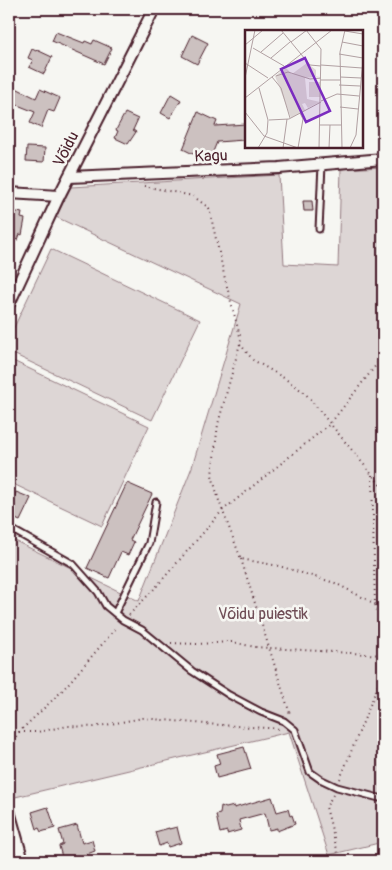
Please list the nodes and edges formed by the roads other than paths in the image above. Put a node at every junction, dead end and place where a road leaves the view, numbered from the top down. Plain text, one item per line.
1 (154, 9) edge
2 (383, 159) edge
3 (322, 165) junction
4 (69, 177) junction
5 (9, 193) edge
6 (59, 196) junction
7 (319, 229) dead end
8 (9, 304) edge
9 (156, 502) dead end
10 (9, 528) edge
11 (115, 614) junction
12 (383, 799) edge
13 (9, 811) edge
14 (23, 861) edge

1 - 4 street, Võidu
2 - 3 street, Kagu
3 - 4 street, Kagu
3 - 7 lane
4 - 6 street, Võidu
5 - 6 street
6 - 8 street, Võidu
9 - 11 lane
10 - 11 lane
11 - 12 lane
13 - 14 street

